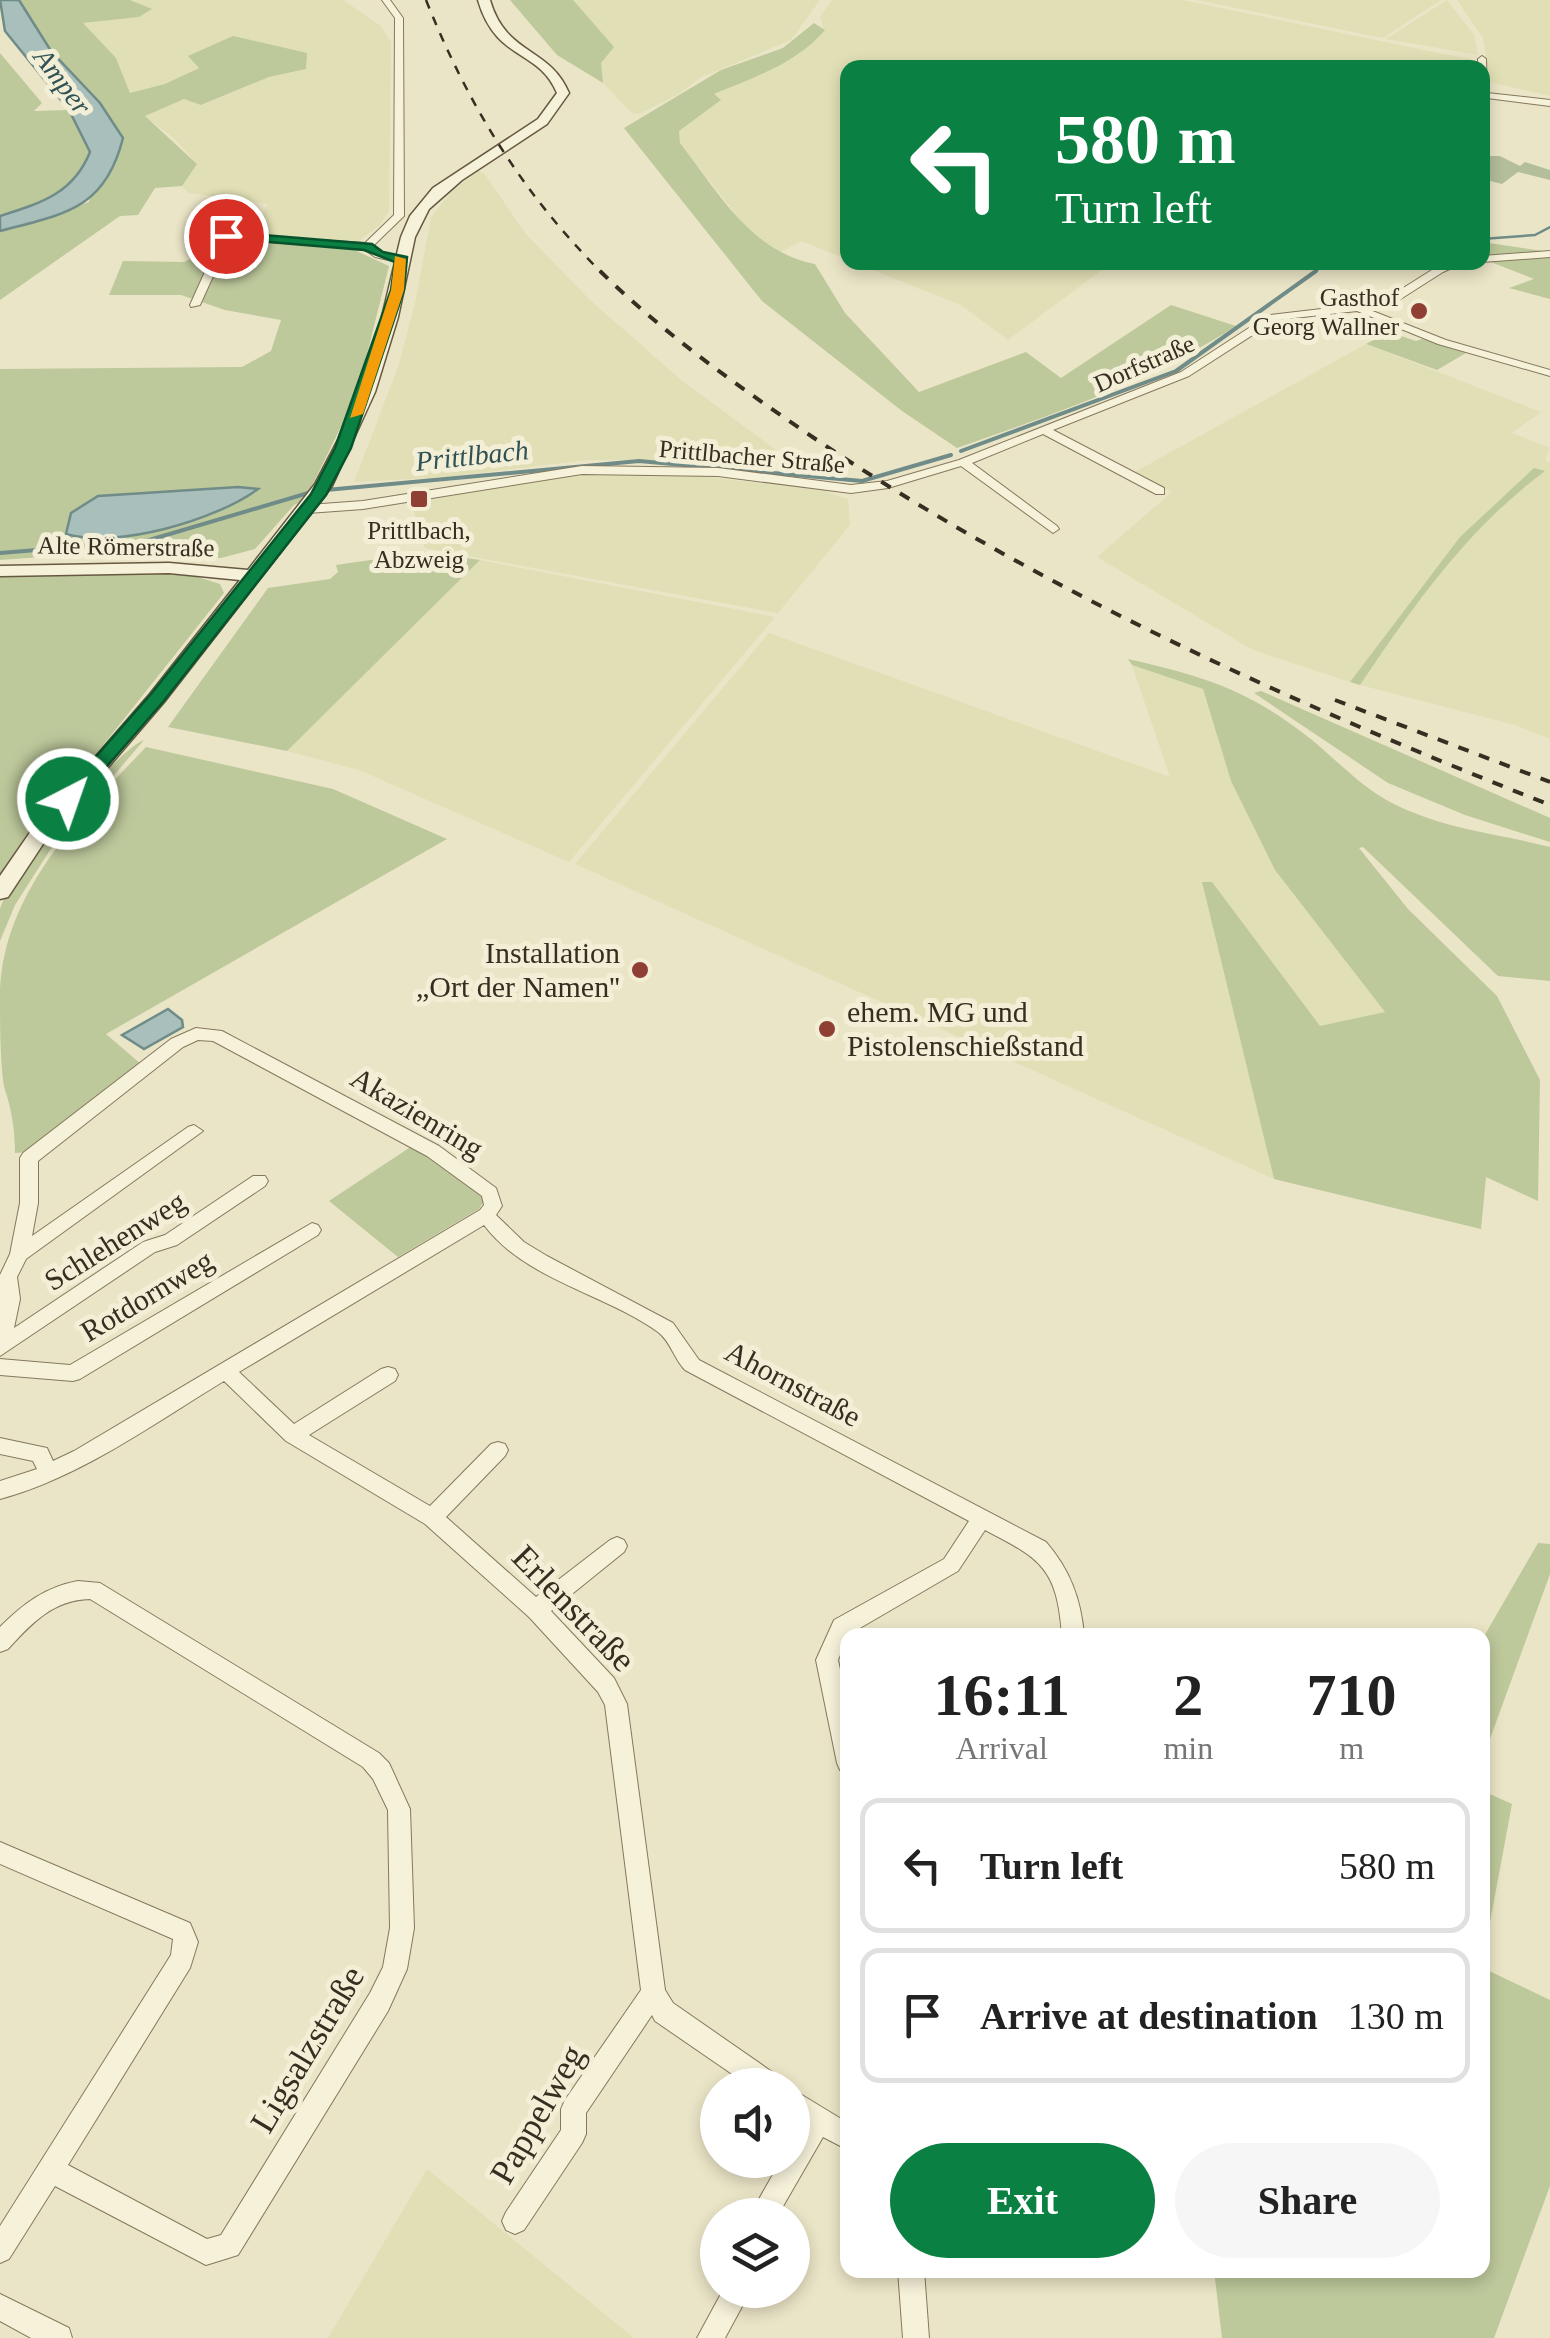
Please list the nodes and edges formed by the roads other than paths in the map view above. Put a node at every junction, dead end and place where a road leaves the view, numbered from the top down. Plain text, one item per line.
1 (386, 0) edge
2 (484, 0) edge
3 (1490, 100) edge
4 (1550, 103) edge
5 (367, 246) junction
6 (1550, 254) edge
7 (1490, 258) edge
8 (402, 260) junction
9 (1435, 270) edge
10 (195, 305) dead end
11 (1362, 310) junction
12 (1550, 373) edge
13 (1043, 430) junction
14 (958, 464) junction
15 (1160, 491) dead end
16 (316, 497) junction
17 (1053, 529) dead end
18 (0, 571) edge
19 (252, 576) junction
20 (0, 892) edge
21 (194, 1131) dead end
22 (258, 1181) dead end
23 (486, 1215) junction
24 (312, 1230) dead end
25 (19, 1254) junction
26 (0, 1347) edge
27 (0, 1368) edge
28 (225, 1370) junction
29 (388, 1375) dead end
30 (294, 1435) junction
31 (0, 1446) edge
32 (498, 1450) dead end
33 (49, 1473) junction
34 (0, 1490) edge
35 (984, 1516) junction
36 (432, 1518) junction
37 (618, 1546) dead end
38 (536, 1610) junction
39 (841, 1628) edge
40 (1073, 1628) edge
41 (840, 1629) edge
42 (0, 1642) edge
43 (840, 1724) edge
44 (0, 1852) edge
45 (653, 1992) junction
46 (745, 2068) edge
47 (810, 2113) edge
48 (820, 2120) junction
49 (840, 2133) edge
50 (50, 2170) junction
51 (773, 2198) edge
52 (515, 2220) dead end
53 (0, 2250) edge
54 (912, 2278) edge
55 (0, 2307) edge
56 (728, 2308) edge
57 (59, 2338) edge
58 (710, 2338) edge
59 (916, 2338) edge

1 - 5 street
2 - 8 main road
3 - 4 street
5 - 8 street
5 - 10 street
6 - 7 street
8 - 16 main road
9 - 11 street, Dorfstraße
11 - 12 street
11 - 13 street, Dorfstraße
13 - 14 street, Dorfstraße
13 - 15 street
14 - 16 street, Prittlbacher Straße
14 - 17 street
16 - 19 main road
18 - 19 main road, Alte Römerstraße
19 - 20 main road
21 - 25 street
22 - 26 street, Schlehenweg
23 - 25 street, Akazienring
23 - 28 street
23 - 35 street, Ahornstraße
24 - 27 street, Rotdornweg
25 - 26 street, Akazienring
28 - 30 street, Erlenstraße
28 - 33 street
29 - 30 street
30 - 36 street, Erlenstraße
31 - 33 street
32 - 36 street
33 - 34 street
35 - 39 street
35 - 40 street, Ahornstraße
36 - 38 street, Erlenstraße
37 - 38 street
38 - 45 street, Erlenstraße
41 - 43 street
42 - 50 street, Ligsalzstraße
44 - 50 street
45 - 46 street
45 - 52 street, Pappelweg
47 - 48 street
48 - 49 street
48 - 51 street
50 - 53 street
54 - 59 street
55 - 57 street
56 - 58 street

